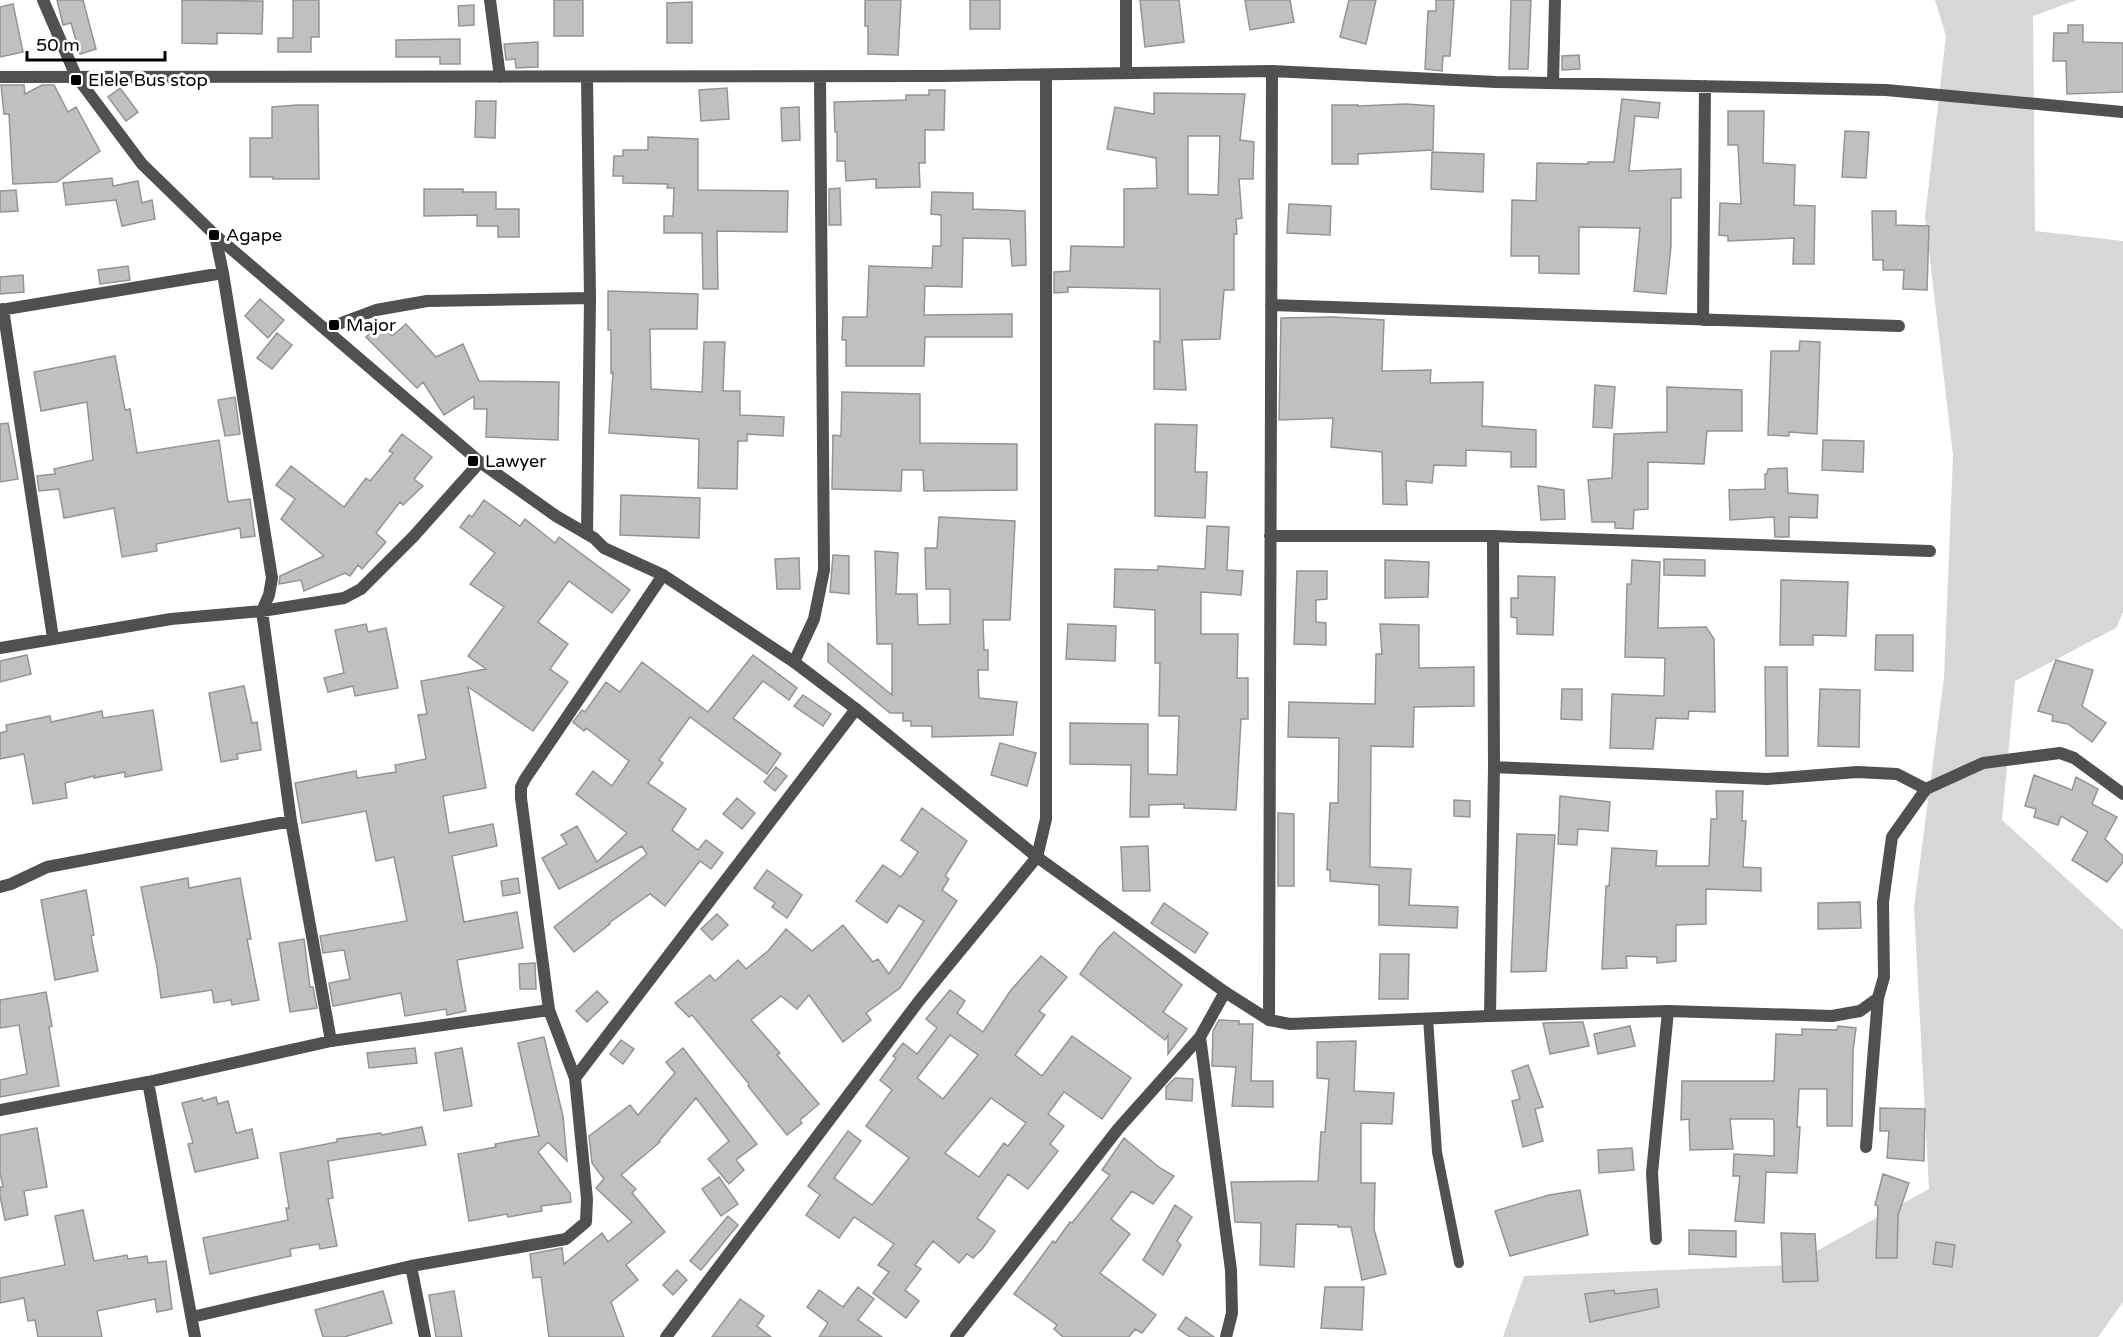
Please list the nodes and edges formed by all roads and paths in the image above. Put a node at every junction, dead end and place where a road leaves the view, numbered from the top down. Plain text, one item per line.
1 (43, 0) edge
2 (490, 0) edge
3 (1126, 0) edge
4 (1555, 0) edge
5 (1272, 71) junction
6 (1126, 73) junction
7 (1046, 75) junction
8 (76, 76) junction
9 (0, 77) edge
10 (500, 77) junction
11 (587, 77) junction
12 (819, 77) junction
13 (1553, 83) junction
14 (1705, 86) junction
15 (2123, 112) edge
16 (215, 235) junction
17 (223, 273) junction
18 (590, 298) junction
19 (1271, 305) junction
20 (2, 309) edge
21 (1703, 320) junction
22 (1899, 326) dead end
23 (326, 329) junction
24 (480, 462) junction
25 (587, 534) junction
26 (1270, 536) junction
27 (1492, 536) junction
28 (1930, 551) dead end
29 (663, 575) junction
30 (262, 611) junction
31 (53, 638) junction
32 (0, 648) edge
33 (794, 662) junction
34 (856, 710) junction
35 (1494, 767) junction
36 (1926, 789) junction
37 (2123, 794) edge
38 (291, 821) junction
39 (1037, 856) junction
40 (0, 887) edge
41 (1225, 992) junction
42 (1878, 999) junction
43 (549, 1010) junction
44 (1668, 1011) junction
45 (1490, 1016) junction
46 (1428, 1018) junction
47 (1269, 1020) junction
48 (1200, 1037) junction
49 (331, 1041) junction
50 (575, 1078) junction
51 (148, 1082) junction
52 (0, 1110) edge
53 (1866, 1146) dead end
54 (1656, 1239) dead end
55 (1459, 1263) dead end
56 (411, 1266) junction
57 (192, 1317) junction
58 (1228, 1335) edge
59 (195, 1337) edge
60 (425, 1337) edge
61 (666, 1337) edge
62 (956, 1337) edge

1 - 8 street
2 - 10 street
3 - 6 street
4 - 13 street
5 - 6 street
5 - 13 street
5 - 19 street
6 - 7 street
7 - 12 street
7 - 39 street
8 - 9 street
8 - 10 street
8 - 16 street
10 - 11 street
11 - 12 street
11 - 18 street
12 - 33 street
13 - 14 street
14 - 15 street
14 - 21 street
16 - 17 street
16 - 23 street
17 - 20 street
17 - 30 street
18 - 23 street
18 - 25 street
19 - 21 street
19 - 26 street
20 - 31 street
21 - 22 street
23 - 24 street
24 - 25 street
24 - 30 street
25 - 29 street
26 - 27 street
26 - 47 street
27 - 28 street
27 - 35 street
29 - 33 street
29 - 43 street
30 - 31 street
30 - 38 street
31 - 32 street
33 - 34 street
34 - 39 street
34 - 50 street
35 - 36 street
35 - 45 street
36 - 37 street
36 - 42 street
38 - 40 street
38 - 49 street
39 - 41 street
39 - 61 street
41 - 47 street
41 - 48 street
42 - 44 street
42 - 53 street
43 - 49 street
43 - 50 street
44 - 45 street
44 - 54 street
45 - 46 street
46 - 47 street
46 - 55 lane
48 - 58 street
48 - 62 street
49 - 51 street
50 - 56 street
51 - 52 street
51 - 57 street
56 - 57 street
56 - 60 street
57 - 59 street

